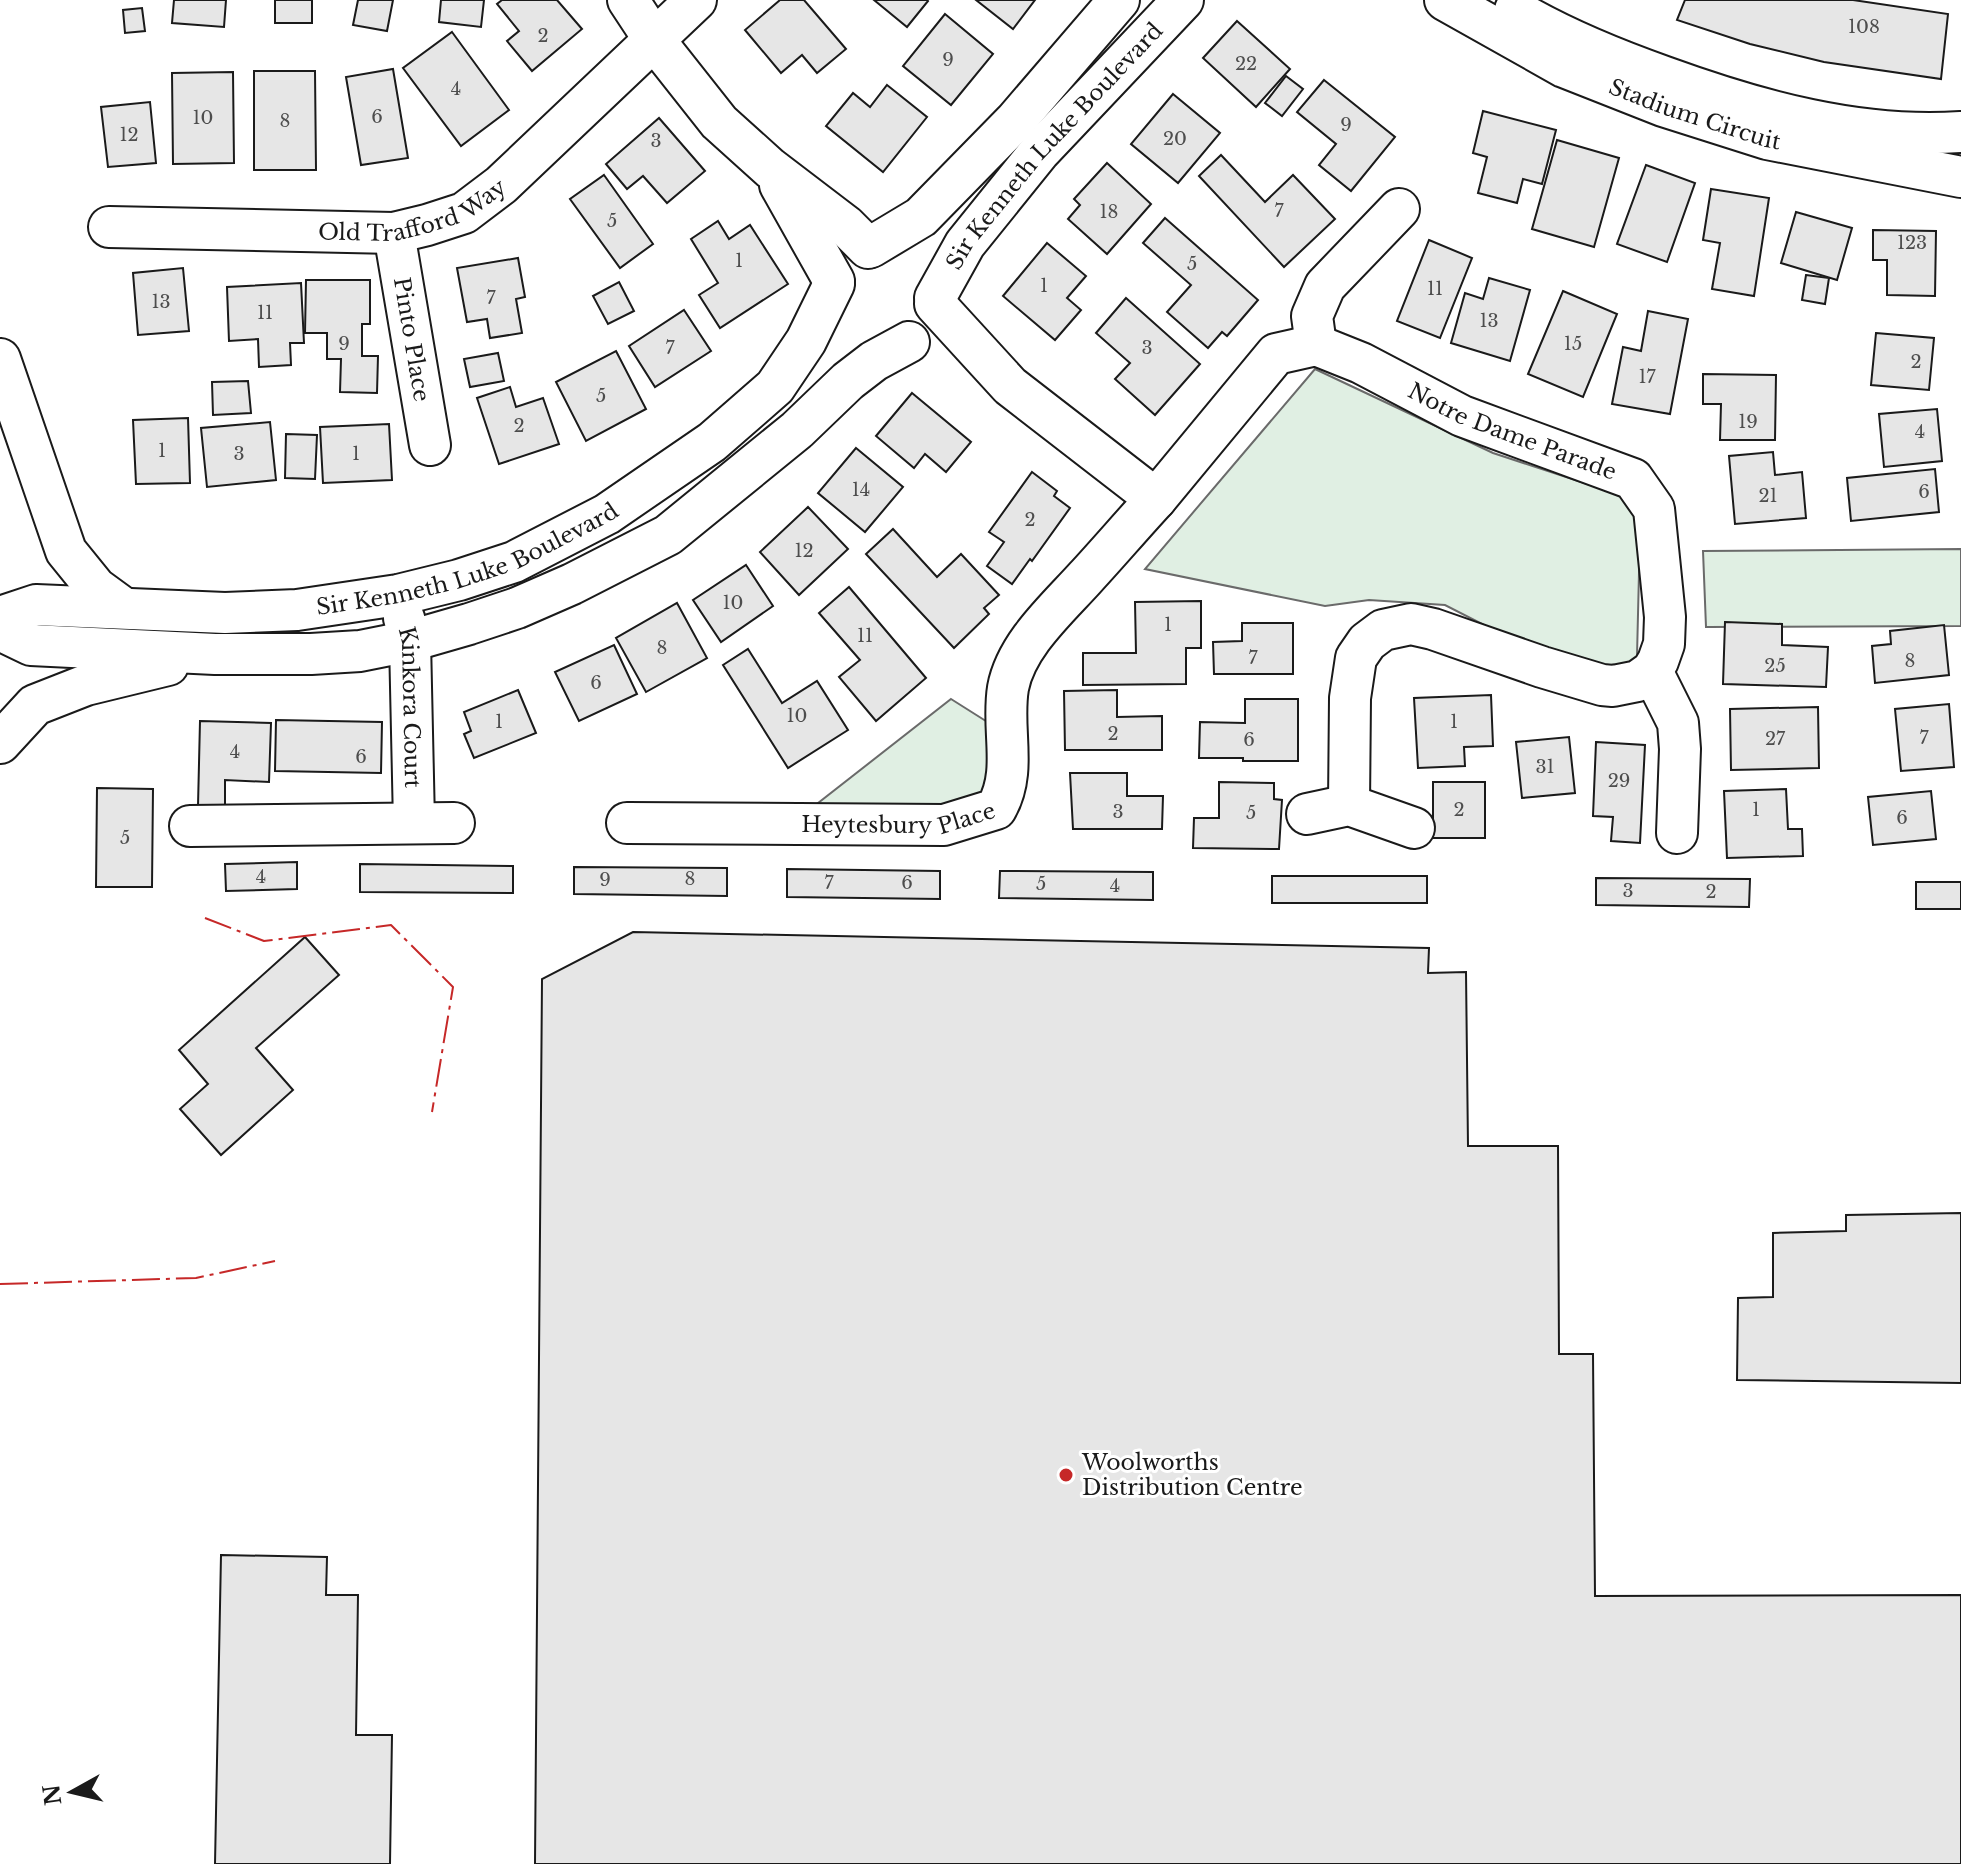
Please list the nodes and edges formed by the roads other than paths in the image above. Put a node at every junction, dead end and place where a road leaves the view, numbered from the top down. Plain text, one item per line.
1 (628, 0) edge
2 (696, 0) edge
3 (1119, 0) edge
4 (1183, 0) edge
5 (1445, 0) edge
6 (1498, 0) edge
7 (655, 41) junction
8 (1961, 132) edge
9 (770, 168) junction
10 (1961, 177) edge
11 (1399, 209) dead end
12 (109, 227) dead end
13 (394, 233) junction
14 (870, 247) junction
15 (834, 283) junction
16 (935, 301) junction
17 (910, 341) junction
18 (1316, 345) junction
19 (0, 359) edge
20 (1010, 386) junction
21 (430, 445) dead end
22 (1156, 499) junction
23 (398, 595) junction
24 (122, 607) junction
25 (0, 617) edge
26 (0, 630) edge
27 (410, 641) junction
28 (215, 654) junction
29 (1652, 671) junction
30 (0, 743) edge
31 (1349, 805) junction
32 (1307, 814) dead end
33 (414, 823) junction
34 (454, 823) dead end
35 (627, 823) dead end
36 (190, 826) dead end
37 (1414, 828) dead end
38 (1677, 833) dead end

1 - 7 street
2 - 7 street, Old Trafford Way
3 - 14 street, Sir Kenneth Luke Boulevard
4 - 16 street, Sir Kenneth Luke Boulevard
5 - 10 street, Stadium Circuit
6 - 8 street, Stadium Circuit
7 - 9 street
7 - 13 street, Old Trafford Way
9 - 14 street
9 - 15 street
11 - 18 street
12 - 13 street, Old Trafford Way
13 - 21 street, Pinto Place
14 - 15 street, Sir Kenneth Luke Boulevard
14 - 16 street, Sir Kenneth Luke Boulevard
15 - 17 street
15 - 23 street, Sir Kenneth Luke Boulevard
16 - 17 street, Sir Kenneth Luke Boulevard
16 - 20 street
17 - 20 street
17 - 27 street, Sir Kenneth Luke Boulevard
18 - 22 street
18 - 29 street, Notre Dame Parade
19 - 24 street
20 - 22 street
22 - 35 street, Heytesbury Place
23 - 24 street, Sir Kenneth Luke Boulevard
23 - 27 street, Kinkora Court
24 - 25 street, Sir Kenneth Luke Boulevard
26 - 28 street, Sir Kenneth Luke Boulevard
27 - 28 street, Sir Kenneth Luke Boulevard
27 - 33 street, Kinkora Court
28 - 30 street, Sir Kenneth Luke Boulevard
29 - 31 street
29 - 38 street
31 - 32 street
31 - 37 street
33 - 34 street
33 - 36 street

